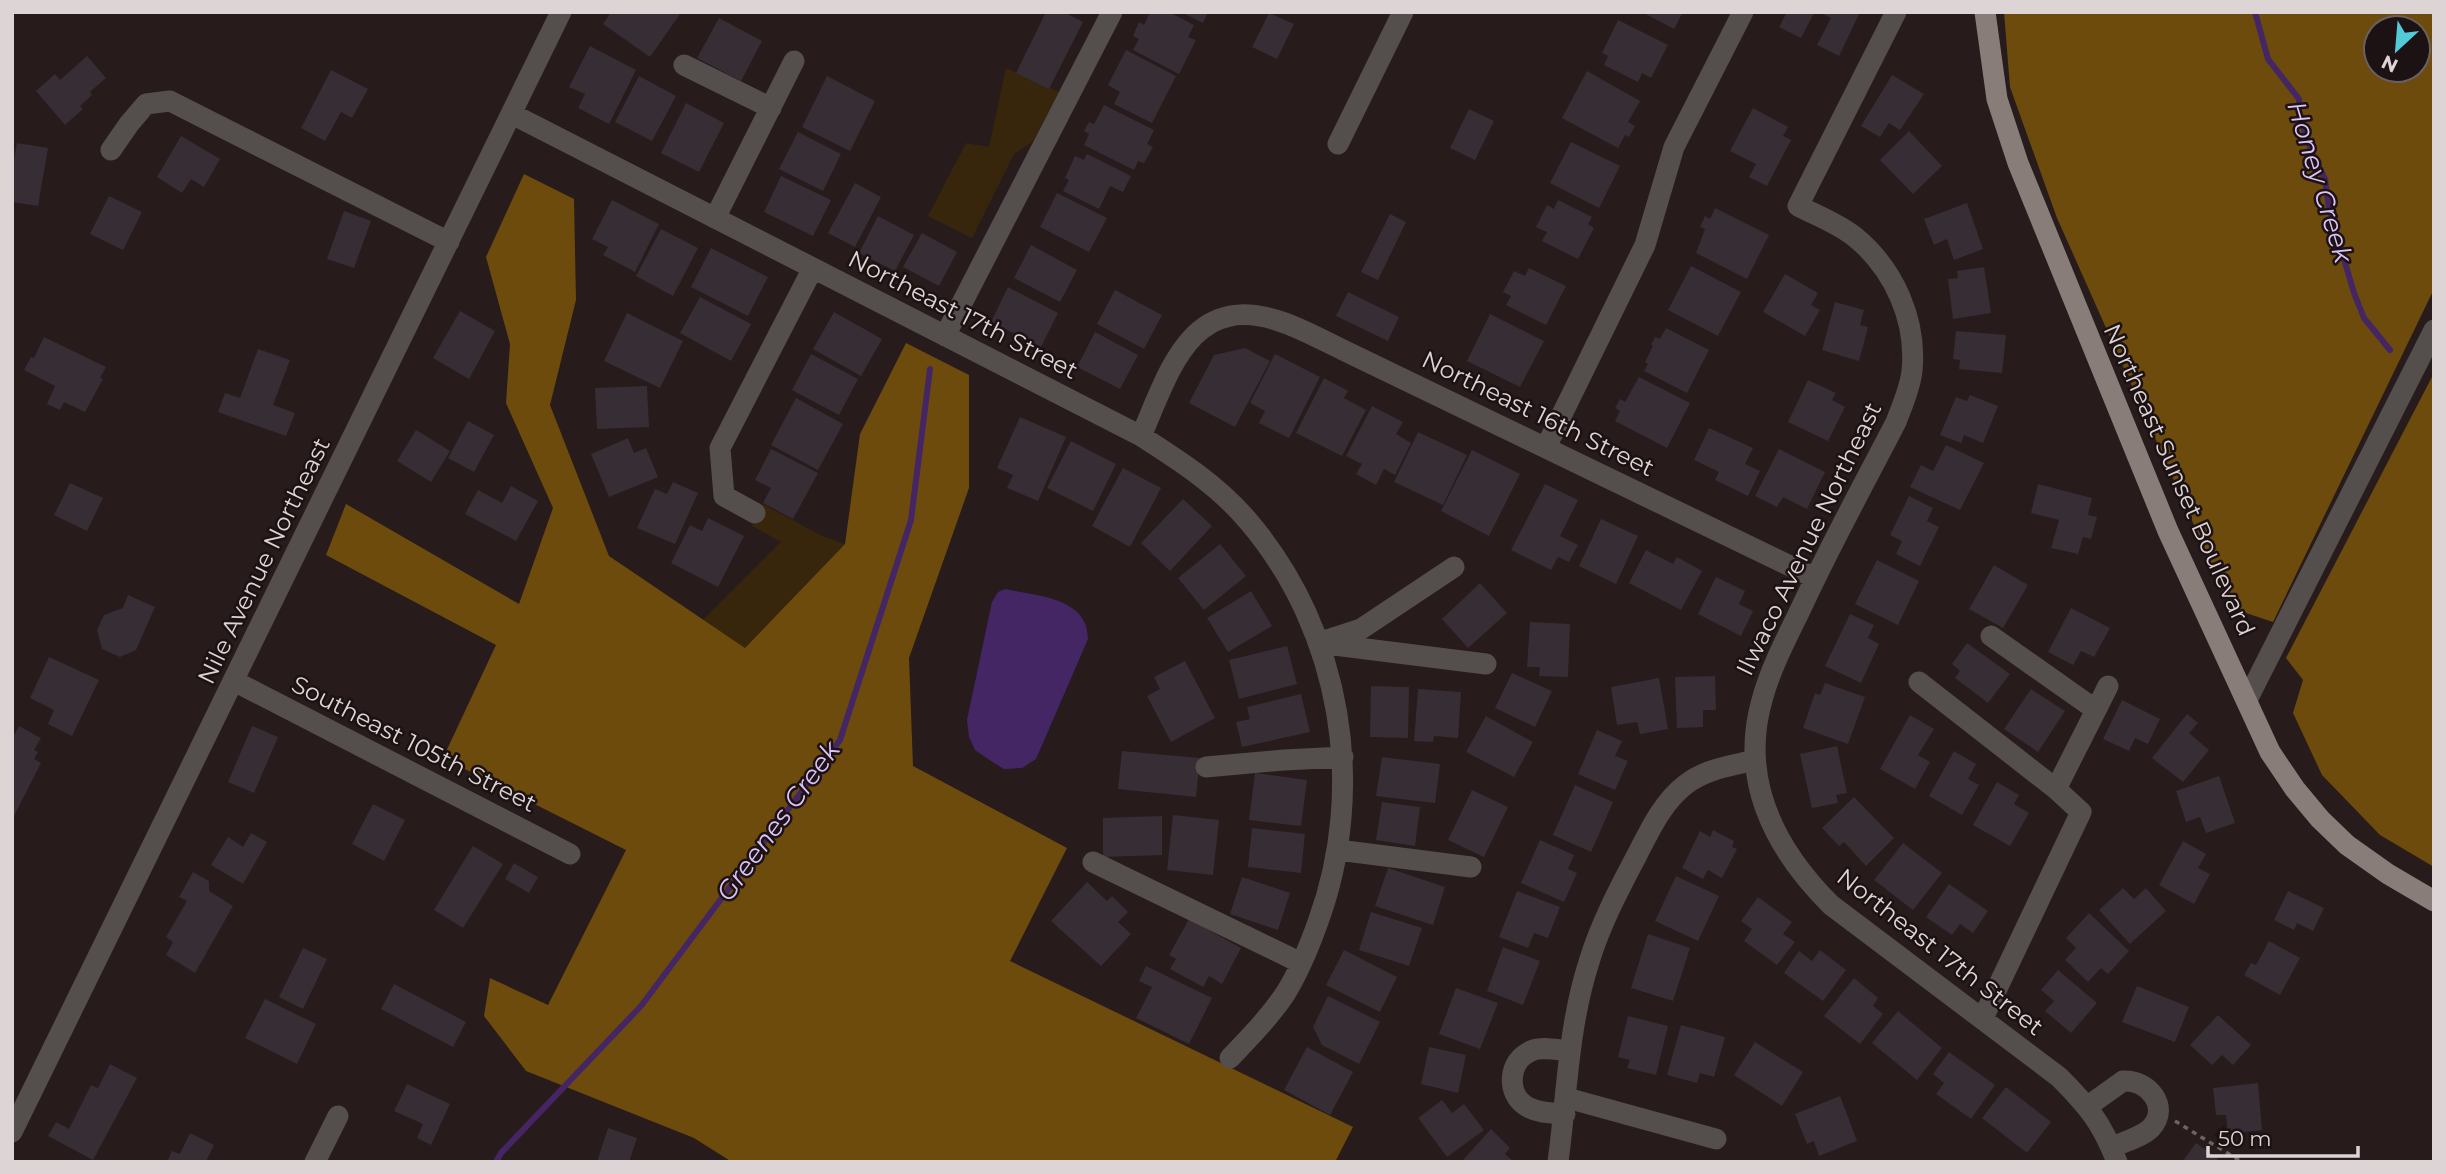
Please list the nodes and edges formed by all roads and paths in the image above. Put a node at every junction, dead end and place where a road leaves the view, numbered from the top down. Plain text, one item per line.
1 (561, 12) edge
2 (1112, 12) edge
3 (1403, 12) edge
4 (1743, 12) edge
5 (1896, 12) edge
6 (1984, 12) edge
7 (794, 61) dead end
8 (684, 65) dead end
9 (771, 108) junction
10 (512, 114) junction
11 (1338, 144) dead end
12 (111, 150) dead end
13 (715, 218) junction
14 (449, 242) junction
15 (813, 268) junction
16 (2434, 330) edge
17 (945, 336) junction
18 (1141, 436) junction
19 (1546, 447) junction
20 (755, 513) dead end
21 (1454, 567) dead end
22 (1815, 578) junction
23 (1991, 636) dead end
24 (1318, 643) junction
25 (1486, 664) dead end
26 (234, 681) junction
27 (1919, 682) dead end
28 (2108, 686) dead end
29 (2247, 699) junction
30 (2096, 710) junction
31 (1343, 757) junction
32 (1755, 760) junction
33 (1206, 767) dead end
34 (2056, 789) junction
35 (1338, 850) junction
36 (570, 854) dead end
37 (1094, 862) dead end
38 (1471, 867) dead end
39 (2434, 901) edge
40 (1301, 963) junction
41 (1983, 1017) junction
42 (1569, 1051) junction
43 (1230, 1059) dead end
44 (1566, 1106) junction
45 (2088, 1106) junction
46 (2157, 1111) junction
47 (338, 1116) dead end
48 (12, 1132) edge
49 (1716, 1139) dead end
50 (2111, 1146) edge
51 (315, 1162) edge
52 (1558, 1162) edge
53 (2242, 1162) edge

1 - 10 street, Nile Avenue Northeast
2 - 17 street
3 - 11 street
4 - 19 street
5 - 22 street, Ilwaco Avenue Northeast
6 - 29 main road, Northeast Sunset Boulevard
7 - 9 street
8 - 9 street
9 - 13 street
10 - 13 street, Northeast 17th Street
10 - 14 street, Nile Avenue Northeast
12 - 14 street
13 - 15 street, Northeast 17th Street
14 - 26 street, Nile Avenue Northeast
15 - 17 street, Northeast 17th Street
15 - 20 street
16 - 29 street
17 - 18 street, Northeast 17th Street
18 - 19 street, Northeast 16th Street
18 - 24 street, Northeast 17th Street
19 - 22 street, Northeast 16th Street
21 - 24 street
22 - 32 street, Ilwaco Avenue Northeast
23 - 30 street
24 - 25 street
24 - 31 street, Northeast 17th Street
26 - 36 street, Southeast 105th Street
26 - 48 street, Nile Avenue Northeast
27 - 34 street
28 - 30 street
29 - 39 main road, Northeast Sunset Boulevard
30 - 34 street
31 - 33 street
31 - 35 street, Northeast 17th Street
32 - 41 street, Northeast 17th Street
32 - 42 street
34 - 41 street
35 - 38 street
35 - 40 street, Northeast 17th Street
37 - 40 street
40 - 43 street, Northeast 17th Street
41 - 45 street, Northeast 17th Street
42 - 44 street
42 - 44 street
44 - 49 street
44 - 52 street
45 - 46 street
45 - 50 street, Northeast 17th Street
46 - 50 street
46 - 53 path
47 - 51 street

